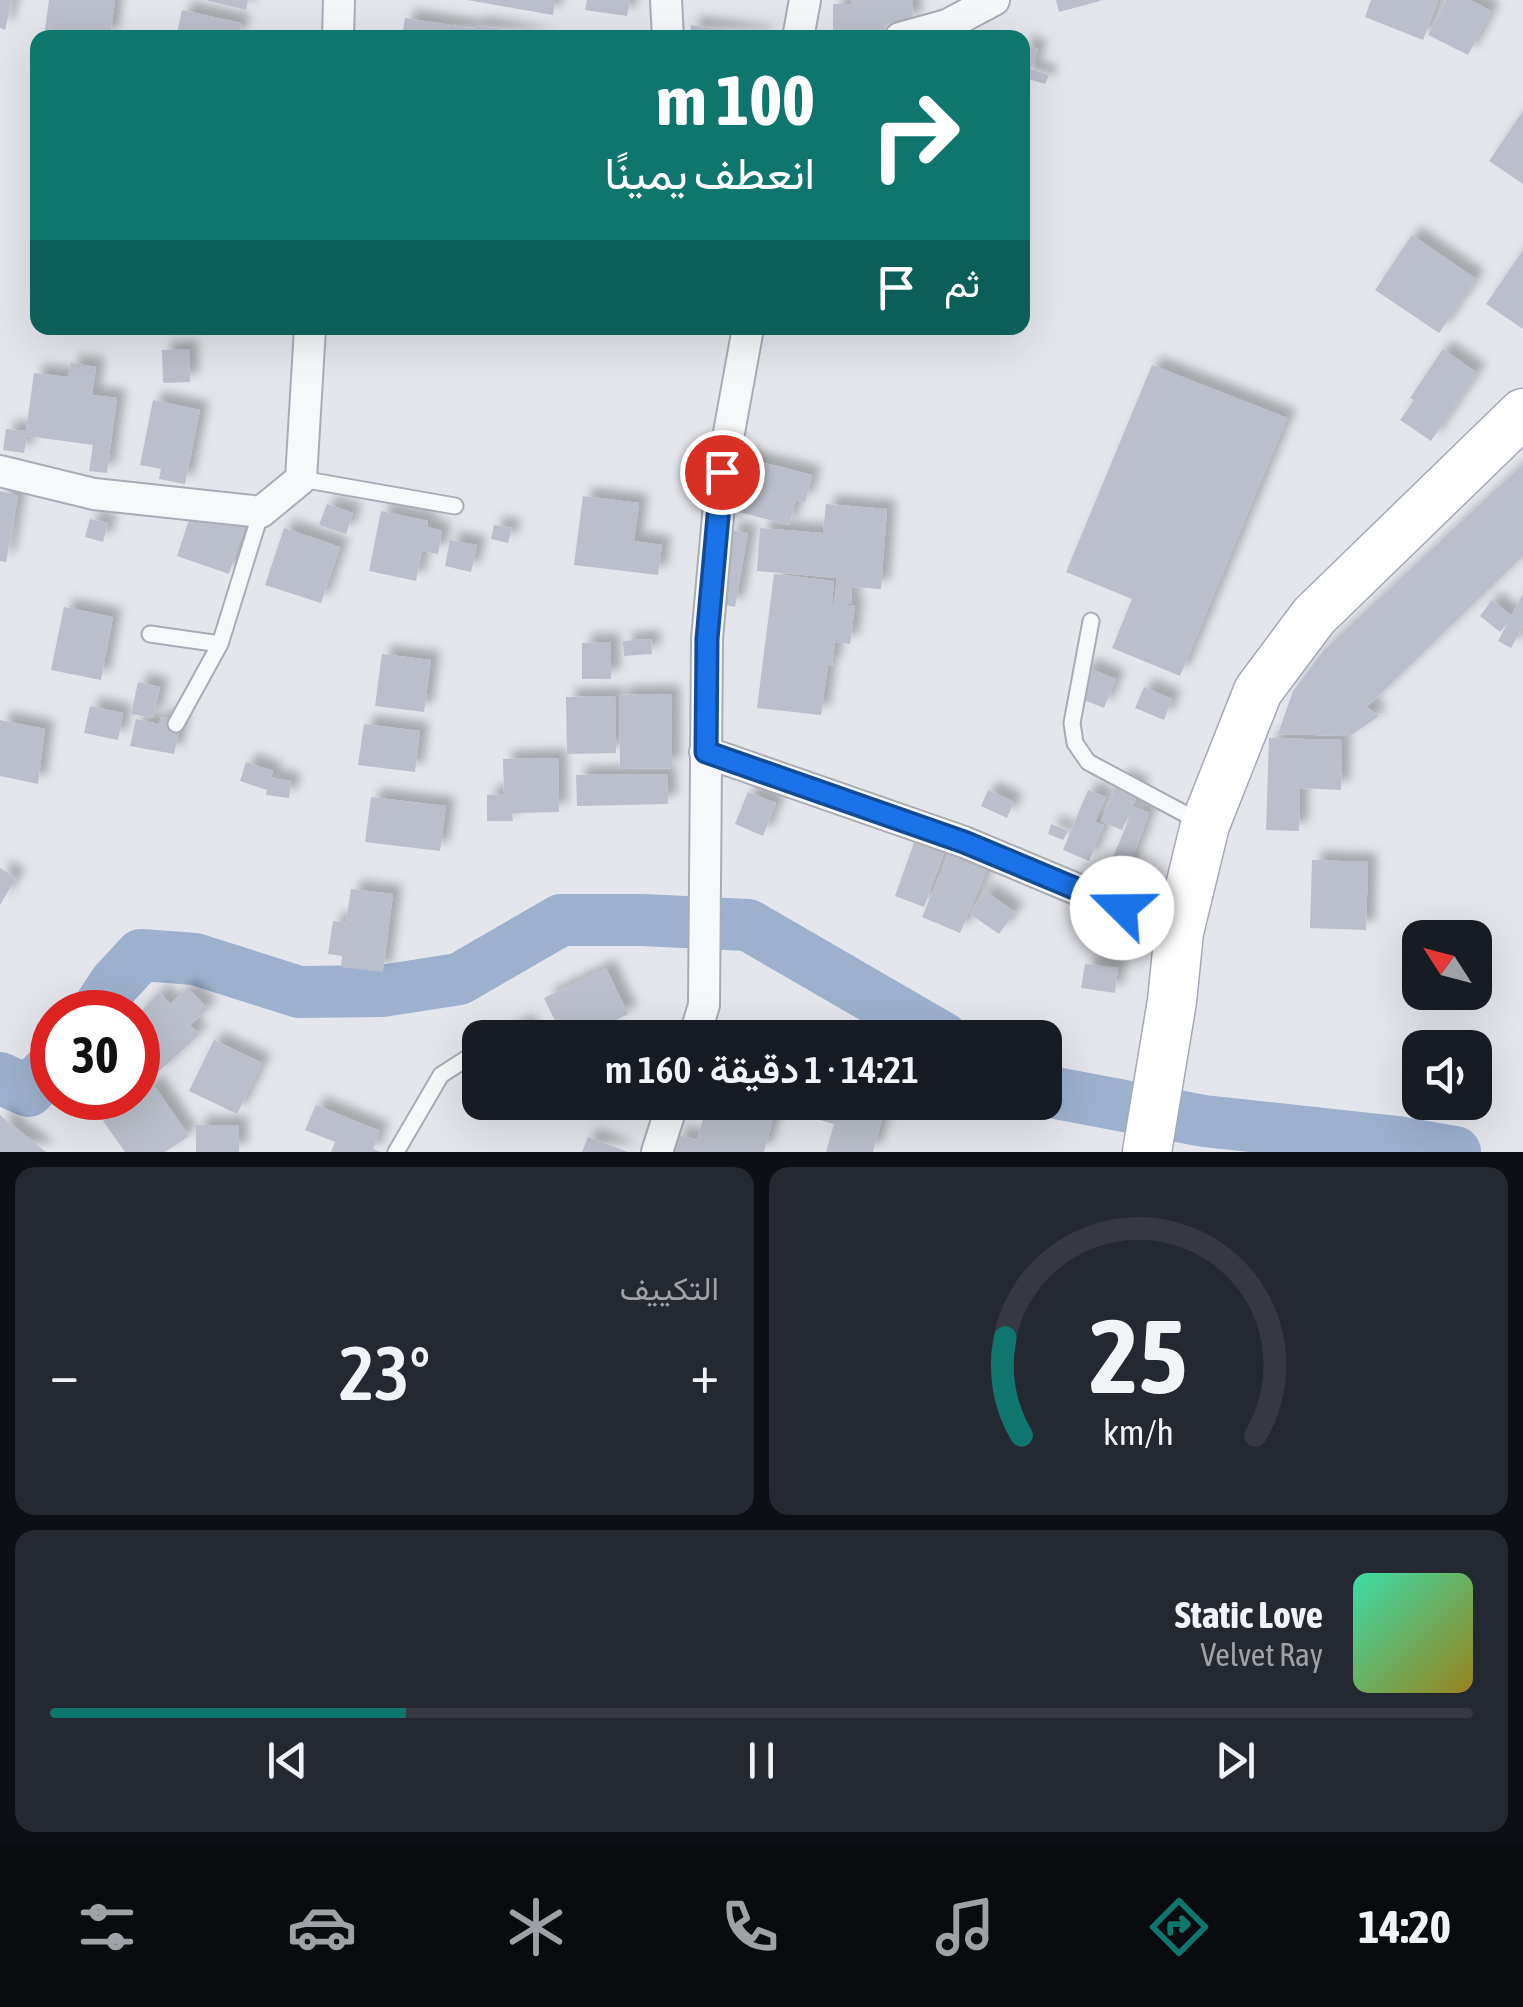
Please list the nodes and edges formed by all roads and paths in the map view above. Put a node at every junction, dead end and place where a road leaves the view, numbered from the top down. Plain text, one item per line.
1 (339, 0) edge
2 (666, 0) edge
3 (805, 0) edge
4 (994, 0) edge
5 (338, 30) edge
6 (668, 30) edge
7 (799, 30) edge
8 (929, 30) edge
9 (310, 335) edge
10 (747, 335) edge
11 (1523, 413) edge
12 (0, 471) edge
13 (301, 479) junction
14 (455, 506) dead end
15 (261, 512) junction
16 (1090, 621) dead end
17 (150, 634) dead end
18 (220, 644) junction
19 (176, 724) dead end
20 (706, 752) junction
21 (1205, 825) junction
22 (1180, 932) junction
23 (700, 1020) edge
24 (462, 1062) edge
25 (667, 1120) edge
26 (396, 1152) edge
27 (657, 1152) edge
28 (1146, 1152) edge

1 - 5 street
2 - 6 street
3 - 7 street
4 - 8 street
9 - 13 street
10 - 20 street
11 - 21 main road
12 - 15 street
13 - 14 lane
13 - 15 street
15 - 18 lane
16 - 21 lane
17 - 18 lane
18 - 19 lane
20 - 22 street
20 - 23 street
21 - 22 main road
22 - 28 main road
24 - 26 lane
25 - 27 street

